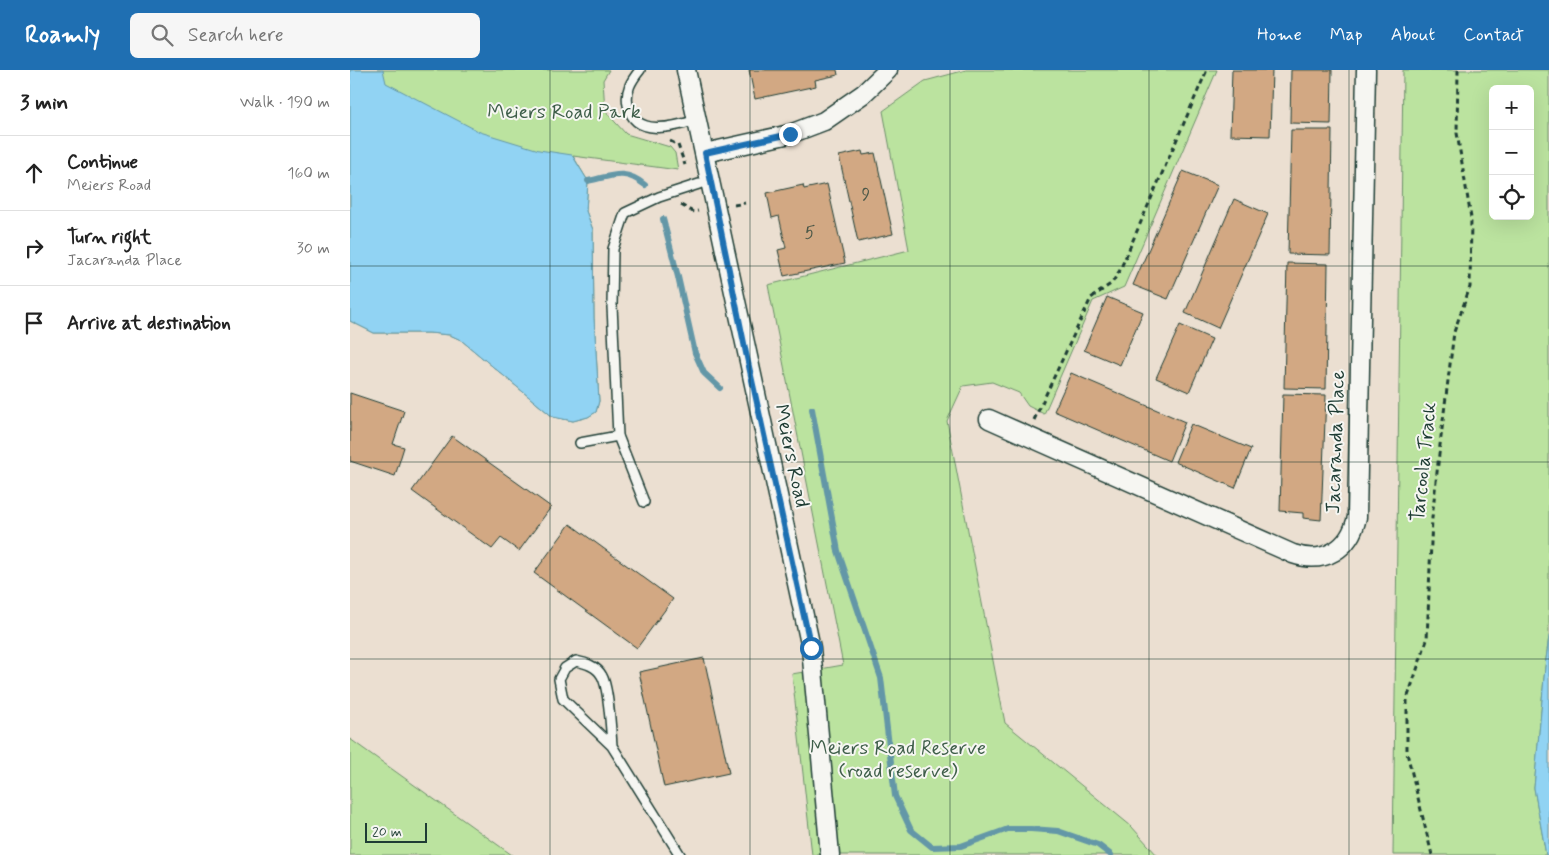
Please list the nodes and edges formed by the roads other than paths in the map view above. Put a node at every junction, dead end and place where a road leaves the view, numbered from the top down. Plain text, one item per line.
1 (640, 70) edge
2 (686, 70) edge
3 (888, 70) edge
4 (1366, 70) edge
5 (697, 120) junction
6 (705, 153) junction
7 (695, 184) road end
8 (989, 419) dead end
9 (618, 436) junction
10 (580, 443) dead end
11 (644, 502) dead end
12 (612, 746) junction
13 (680, 855) edge
14 (830, 855) edge

1 - 5 lane
2 - 5 street, Meiers Road
3 - 6 street
4 - 8 street, Jacaranda Place
5 - 6 street, Meiers Road
6 - 14 street, Meiers Road
7 - 9 lane
9 - 10 lane
9 - 11 lane
12 - 12 lane
12 - 13 lane

